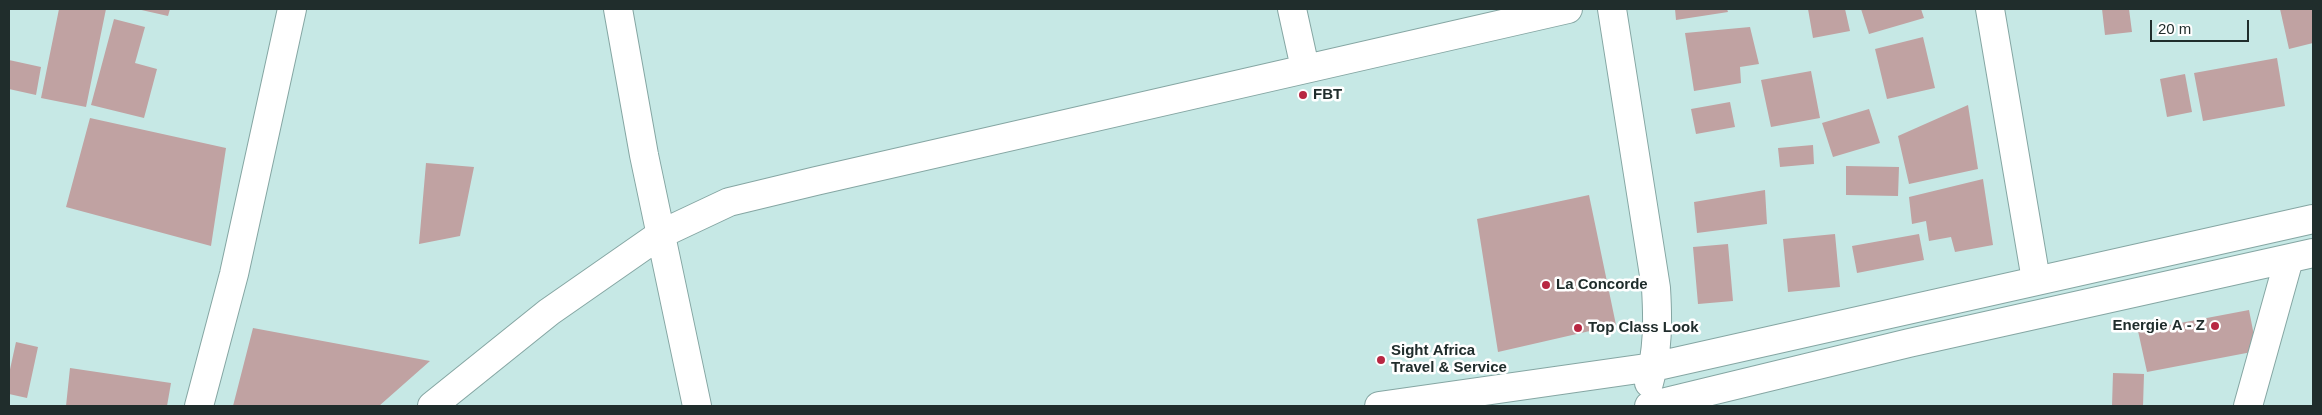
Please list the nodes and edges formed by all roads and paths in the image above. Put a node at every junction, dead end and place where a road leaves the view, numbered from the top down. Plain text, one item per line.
1 (292, 9) edge
2 (618, 9) edge
3 (1292, 9) edge
4 (1568, 9) edge
5 (1612, 9) edge
6 (1990, 9) edge
7 (1305, 68) junction
8 (2313, 219) edge
9 (661, 234) junction
10 (2301, 256) edge
11 (2036, 280) junction
12 (1653, 367) junction
13 (199, 406) edge
14 (432, 406) edge
15 (697, 406) edge
16 (1379, 406) edge
17 (1642, 406) edge
18 (1649, 406) edge
19 (2248, 406) edge

1 - 13 street
2 - 9 street
3 - 7 street
4 - 7 street
5 - 12 street
6 - 11 street
7 - 9 street
8 - 11 street
9 - 14 street
9 - 15 street
10 - 18 street
10 - 19 street
11 - 12 street
12 - 16 street
12 - 17 street

